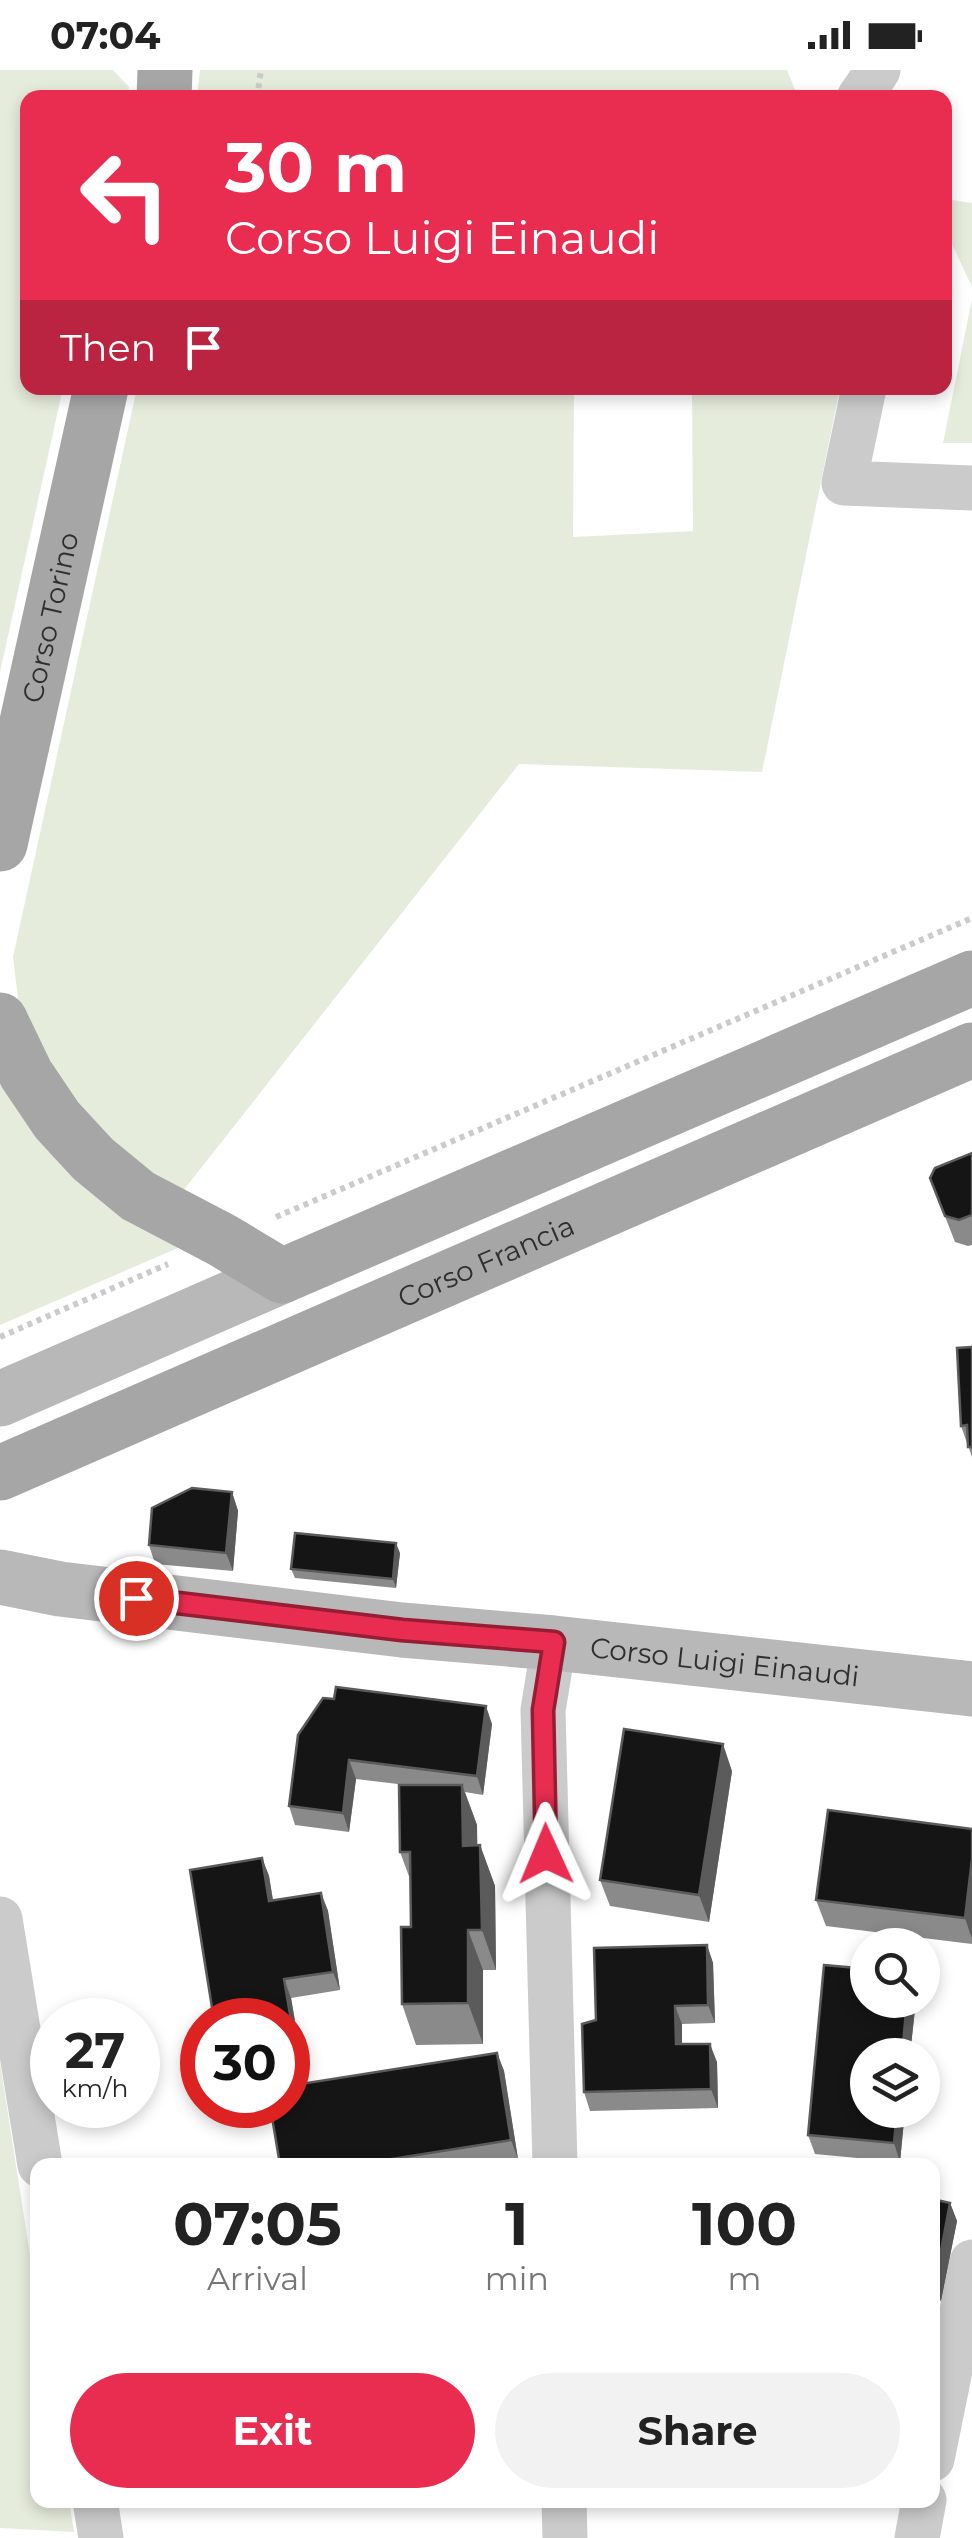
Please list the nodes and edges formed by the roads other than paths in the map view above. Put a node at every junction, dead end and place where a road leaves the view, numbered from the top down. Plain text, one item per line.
1 (99, 395) edge
2 (863, 395) edge
3 (972, 488) edge
4 (0, 844) edge
5 (972, 978) edge
6 (0, 1020) edge
7 (972, 1050) edge
8 (282, 1276) junction
9 (0, 1399) edge
10 (0, 1473) edge
11 (0, 1578) edge
12 (554, 1642) junction
13 (972, 1690) edge
14 (0, 1919) edge
15 (39, 2158) edge
16 (555, 2158) edge
17 (972, 2262) edge
18 (940, 2420) edge
19 (96, 2508) edge
20 (564, 2508) edge
21 (923, 2508) edge
22 (101, 2538) edge
23 (565, 2538) edge
24 (917, 2538) edge

1 - 4 main road, Corso Torino
2 - 3 street
5 - 8 main road
6 - 8 main road
7 - 10 main road, Corso Francia
8 - 9 main road
11 - 12 main road, Corso Luigi Einaudi
12 - 13 main road, Corso Luigi Einaudi
12 - 16 street
14 - 15 street
17 - 18 street
19 - 22 street
20 - 23 street
21 - 24 street

